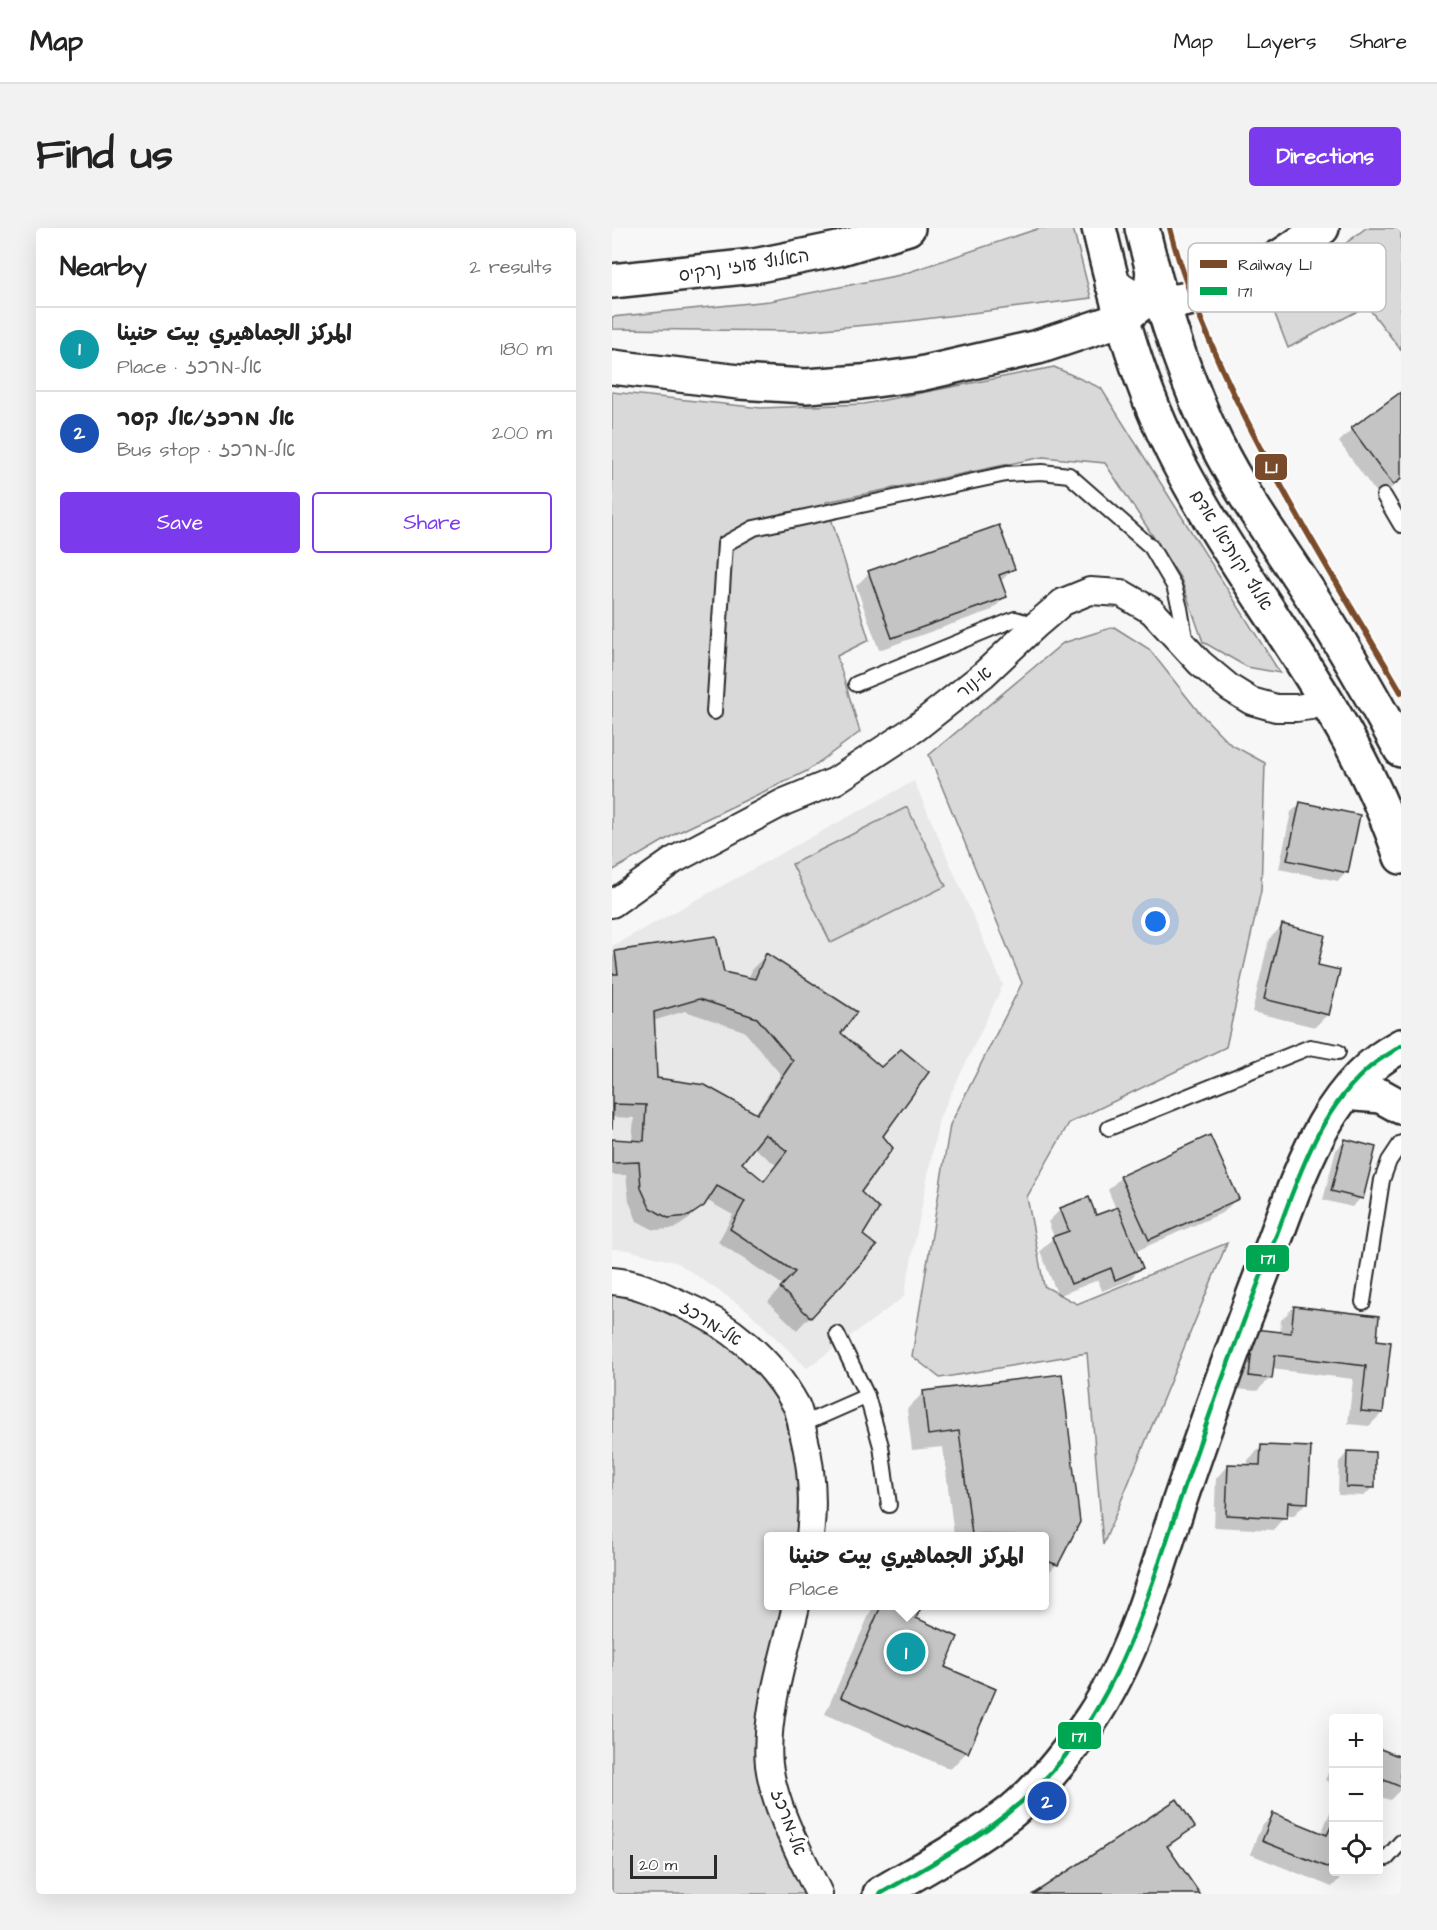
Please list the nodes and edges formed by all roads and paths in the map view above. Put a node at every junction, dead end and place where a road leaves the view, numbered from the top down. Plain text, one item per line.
1 (908, 228) edge
2 (1099, 228) edge
3 (1142, 228) edge
4 (1322, 228) edge
5 (1300, 243) edge
6 (612, 280) edge
7 (1145, 298) junction
8 (1188, 299) edge
9 (612, 367) edge
10 (1384, 496) dead end
11 (1401, 525) edge
12 (1036, 625) junction
13 (1186, 648) junction
14 (856, 684) dead end
15 (1325, 699) junction
16 (714, 712) dead end
17 (1401, 750) edge
18 (1401, 857) edge
19 (612, 904) edge
20 (1401, 1046) edge
21 (1338, 1052) dead end
22 (1401, 1071) edge
23 (1356, 1094) junction
24 (1401, 1107) edge
25 (1109, 1128) dead end
26 (1321, 1131) junction
27 (1401, 1143) edge
28 (612, 1281) edge
29 (1364, 1302) dead end
30 (837, 1334) dead end
31 (867, 1396) junction
32 (801, 1425) junction
33 (889, 1505) dead end
34 (810, 1532) edge
35 (795, 1610) edge
36 (1401, 1842) edge
37 (1387, 1858) dead end
38 (819, 1894) edge
39 (880, 1894) edge

1 - 6 main road, האלוף עוזי נרקיס
2 - 7 main road
3 - 7 main road, אלוף יקותיאל אדם
4 - 5 main road
7 - 8 main road
7 - 9 main road
7 - 15 main road, אלוף יקותיאל אדם
7 - 17 main road, אלוף יקותיאל אדם
10 - 11 lane
12 - 13 street, א-נור
12 - 14 lane
12 - 19 street, א-נור
13 - 15 street, א-נור
13 - 16 lane
15 - 18 main road, אלוף יקותיאל אדם
20 - 26 main road
21 - 25 lane
22 - 23 main road
23 - 24 main road
23 - 26 main road
26 - 39 main road
27 - 29 lane
28 - 32 street, אל-מרכז
30 - 31 lane
31 - 32 lane
31 - 33 lane
32 - 34 street, אל-מרכז
35 - 38 street, אל-מרכז
36 - 37 lane

